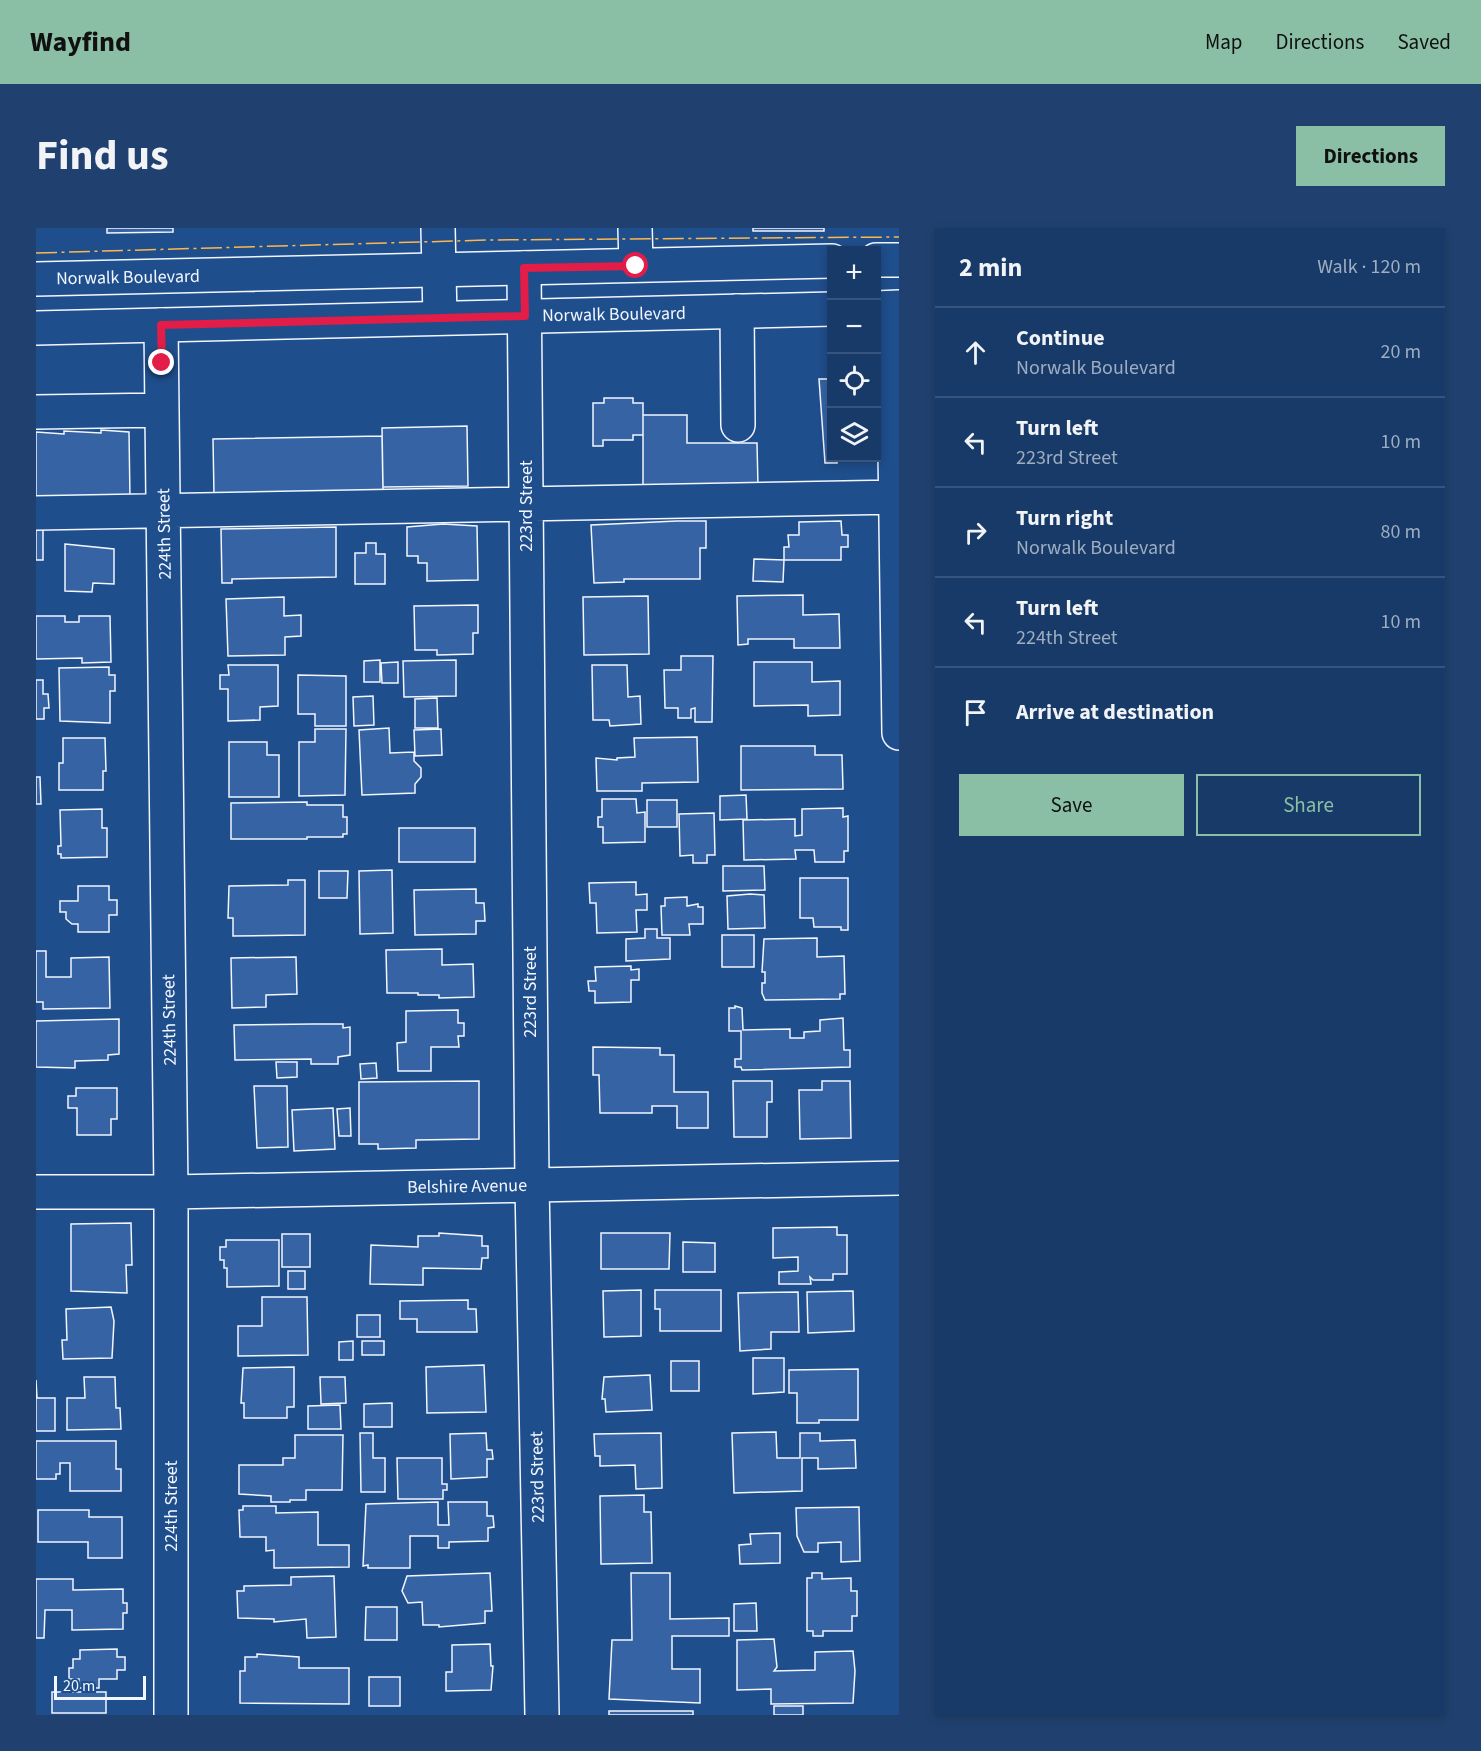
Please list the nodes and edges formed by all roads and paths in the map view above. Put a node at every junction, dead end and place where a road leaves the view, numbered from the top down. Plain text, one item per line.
1 (438, 228) edge
2 (635, 228) edge
3 (881, 260) edge
4 (899, 260) edge
5 (827, 261) edge
6 (636, 266) junction
7 (524, 268) junction
8 (439, 270) junction
9 (36, 279) edge
10 (889, 308) edge
11 (827, 309) edge
12 (737, 311) junction
13 (525, 316) junction
14 (440, 318) junction
15 (161, 325) junction
16 (36, 328) edge
17 (162, 410) junction
18 (36, 412) edge
19 (738, 425) dead end
20 (897, 497) edge
21 (526, 502) junction
22 (164, 510) junction
23 (36, 513) edge
24 (899, 733) edge
25 (899, 1178) edge
26 (532, 1184) junction
27 (36, 1192) edge
28 (171, 1192) junction
29 (171, 1715) edge
30 (542, 1715) edge

1 - 8 street
2 - 6 street
3 - 4 street
5 - 6 street, Norwalk Boulevard
6 - 7 street, Norwalk Boulevard
7 - 8 street, Norwalk Boulevard
7 - 13 street, 223rd Street
8 - 9 street, Norwalk Boulevard
8 - 14 street
10 - 20 street
11 - 12 street, Norwalk Boulevard
12 - 13 street, Norwalk Boulevard
12 - 19 street
13 - 14 street, Norwalk Boulevard
13 - 21 street, 223rd Street
14 - 15 street, Norwalk Boulevard
15 - 16 street, Norwalk Boulevard
15 - 17 street, 224th Street
17 - 18 street
17 - 22 street, 224th Street
20 - 21 street
20 - 24 street
21 - 22 street
21 - 26 street, 223rd Street
22 - 23 street
22 - 28 street, 224th Street
25 - 26 street, Belshire Avenue
26 - 28 street, Belshire Avenue
26 - 30 street, 223rd Street
27 - 28 street, Belshire Avenue
28 - 29 street, 224th Street

